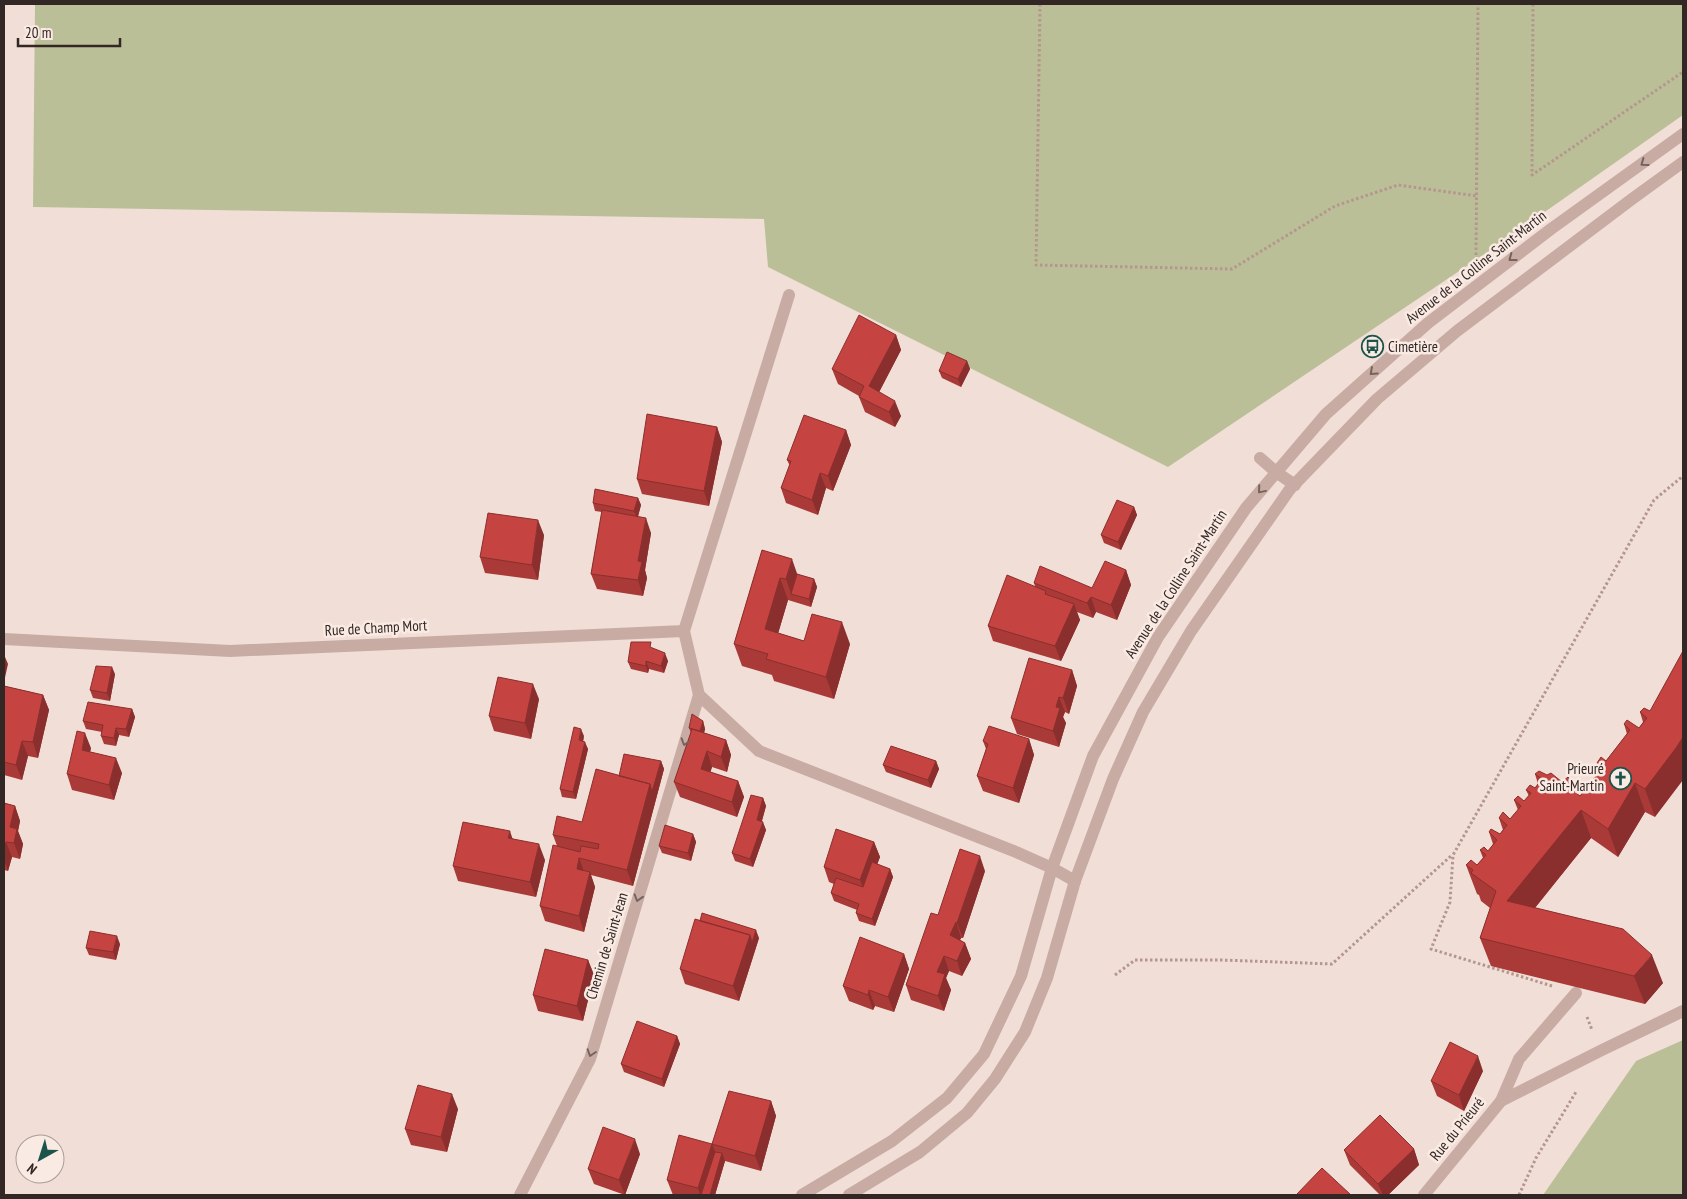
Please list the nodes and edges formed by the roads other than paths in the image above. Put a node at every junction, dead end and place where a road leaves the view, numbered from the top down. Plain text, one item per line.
1 (1683, 134) edge
2 (1683, 162) edge
3 (789, 295) dead end
4 (1260, 458) dead end
5 (1276, 472) junction
6 (1295, 485) junction
7 (684, 631) junction
8 (4, 639) edge
9 (699, 696) junction
10 (1052, 868) junction
11 (1075, 881) junction
12 (1576, 994) edge
13 (1683, 1011) edge
14 (1501, 1102) junction
15 (520, 1195) edge
16 (802, 1195) edge
17 (849, 1195) edge
18 (1424, 1195) edge

1 -> 5 street, Avenue de la Colline Saint-Martin
2 - 6 street
3 - 7 street
4 - 5 street
5 - 6 street
5 -> 10 street, Avenue de la Colline Saint-Martin
6 - 11 street
7 - 8 street, Rue de Champ Mort
7 - 9 street
9 - 10 street
9 -> 15 street, Chemin de Saint-Jean
10 - 11 street
10 - 16 street, Avenue de la Colline Saint-Martin
11 - 17 street
12 - 14 street
13 - 14 street, Rue du Prieuré
14 - 18 street, Rue du Prieuré

